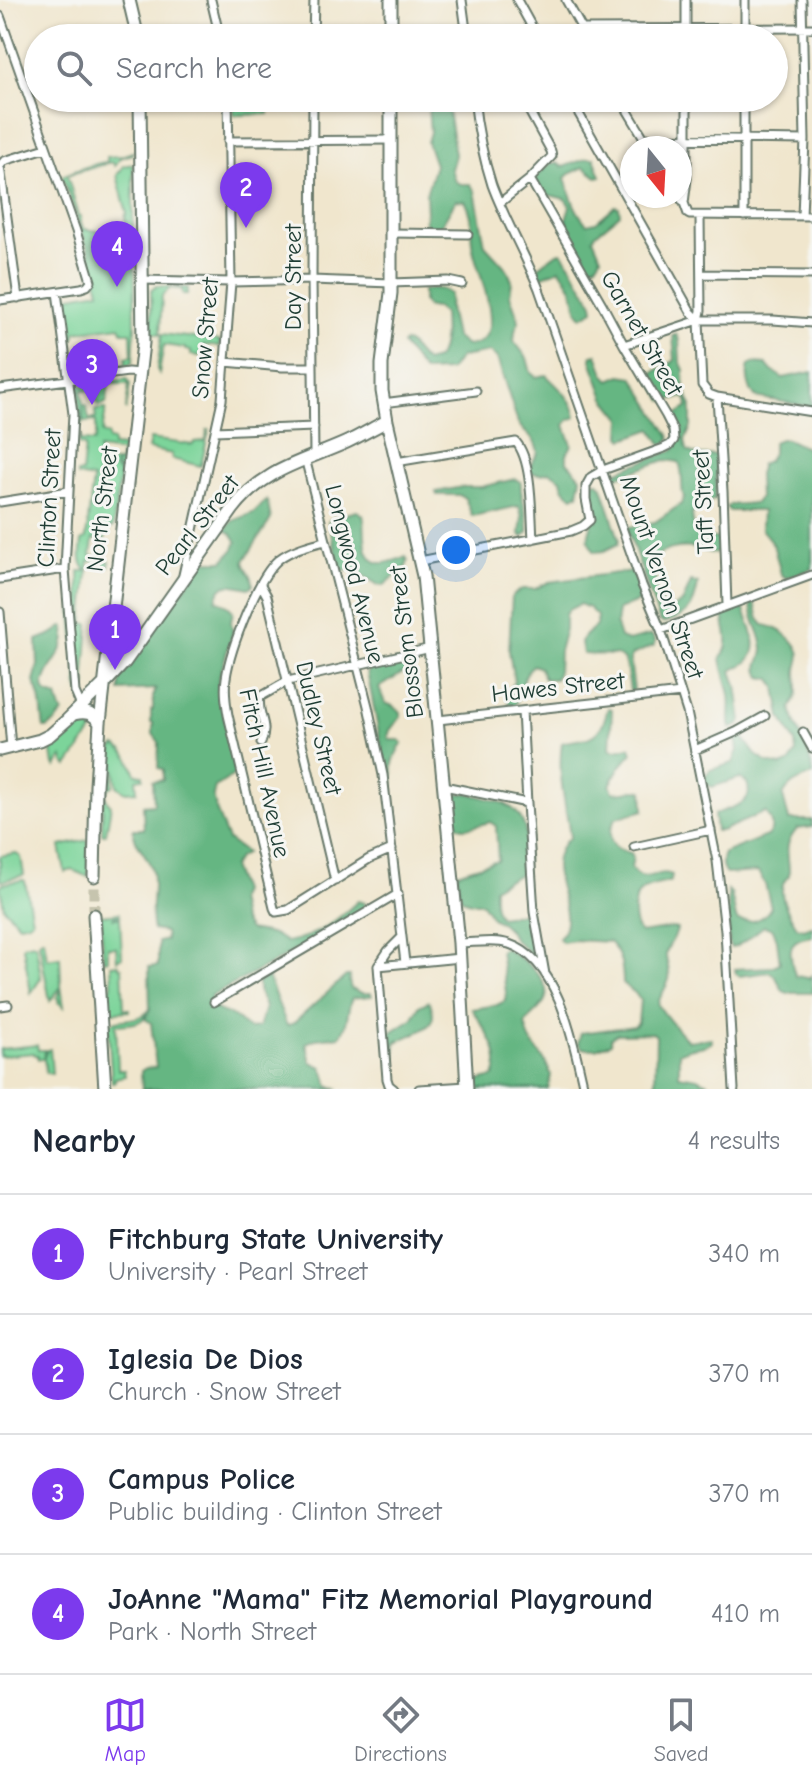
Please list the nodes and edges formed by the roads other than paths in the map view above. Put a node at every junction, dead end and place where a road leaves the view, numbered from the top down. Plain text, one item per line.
1 (129, 0) edge
2 (211, 0) edge
3 (314, 0) edge
4 (391, 0) edge
5 (462, 0) edge
6 (566, 0) edge
7 (686, 0) edge
8 (745, 0) edge
9 (802, 0) edge
10 (519, 4) edge
11 (0, 16) edge
12 (135, 24) edge
13 (217, 24) edge
14 (313, 24) edge
15 (391, 24) edge
16 (465, 24) edge
17 (530, 24) edge
18 (579, 24) edge
19 (686, 24) edge
20 (745, 24) edge
21 (788, 28) edge
22 (802, 28) junction
23 (812, 28) edge
24 (24, 85) edge
25 (33, 112) edge
26 (140, 112) edge
27 (228, 112) edge
28 (313, 112) edge
29 (391, 112) edge
30 (476, 112) edge
31 (530, 112) edge
32 (578, 112) edge
33 (629, 112) edge
34 (687, 112) edge
35 (744, 112) edge
36 (644, 136) edge
37 (687, 136) edge
38 (692, 138) edge
39 (744, 138) junction
40 (313, 140) junction
41 (391, 140) junction
42 (805, 140) junction
43 (228, 141) junction
44 (46, 148) junction
45 (530, 179) junction
46 (501, 202) junction
47 (685, 208) edge
48 (700, 216) junction
49 (744, 216) junction
50 (802, 216) junction
51 (812, 216) edge
52 (392, 233) junction
53 (468, 234) dead end
54 (701, 274) junction
55 (812, 275) edge
56 (143, 280) junction
57 (312, 280) junction
58 (231, 282) junction
59 (391, 283) junction
60 (462, 284) dead end
61 (57, 292) junction
62 (18, 298) junction
63 (0, 300) edge
64 (699, 320) junction
65 (812, 323) edge
66 (624, 345) junction
67 (225, 362) junction
68 (313, 367) junction
69 (140, 373) junction
70 (70, 380) junction
71 (0, 389) edge
72 (476, 391) dead end
73 (717, 397) junction
74 (383, 403) junction
75 (812, 412) edge
76 (387, 421) junction
77 (314, 427) junction
78 (215, 431) junction
79 (310, 456) junction
80 (396, 462) junction
81 (603, 470) junction
82 (69, 491) junction
83 (0, 502) edge
84 (533, 539) junction
85 (325, 541) junction
86 (420, 561) junction
87 (65, 569) junction
88 (812, 575) edge
89 (183, 577) junction
90 (0, 579) edge
91 (261, 585) junction
92 (727, 605) junction
93 (0, 612) edge
94 (661, 630) junction
95 (110, 641) junction
96 (431, 648) junction
97 (132, 652) junction
98 (357, 665) junction
99 (288, 681) junction
100 (105, 683) junction
101 (681, 693) junction
102 (77, 710) junction
103 (522, 711) junction
104 (765, 716) dead end
105 (438, 720) junction
106 (100, 723) junction
107 (803, 732) dead end
108 (261, 743) dead end
109 (812, 748) edge
110 (6, 749) edge
111 (695, 750) junction
112 (444, 786) junction
113 (527, 803) junction
114 (711, 830) junction
115 (634, 847) dead end
116 (392, 849) junction
117 (94, 876) tunnel mouth
118 (335, 881) junction
119 (398, 894) junction
120 (94, 915) tunnel mouth
121 (402, 937) junction
122 (459, 943) junction
123 (460, 958) junction
124 (405, 963) junction
125 (378, 966) junction
126 (545, 974) junction
127 (214, 1002) dead end
128 (467, 1087) edge
129 (105, 1089) edge
130 (394, 1089) edge
131 (419, 1089) edge
132 (584, 1089) edge
133 (734, 1089) edge

1 - 12 street
2 - 13 street
3 - 14 street
4 - 15 street
5 - 16 street
6 - 18 street
7 - 19 street
8 - 20 street
9 - 22 street
10 - 17 street
11 - 24 street
21 - 22 street
22 - 23 street
22 - 42 street
25 - 44 street
26 - 56 street, North Street
27 - 43 street, Snow Street
28 - 40 street, Day Street
29 - 41 street, Blossom Street
30 - 46 street, Mount Vernon Street
31 - 45 street
32 - 64 street
33 - 36 street
34 - 37 street
35 - 39 street
38 - 39 street
39 - 42 street
39 - 49 street
40 - 41 street
40 - 43 street
40 - 57 street, Day Street
41 - 52 street, Blossom Street
42 - 50 street
43 - 58 street, Snow Street
44 - 61 street
44 - 62 street
45 - 46 street
45 - 66 street, Garnet Street
46 - 81 street, Mount Vernon Street
47 - 48 street
48 - 49 street
48 - 54 street
49 - 50 street
50 - 51 street
52 - 53 street
52 - 59 street, Blossom Street
54 - 55 street
54 - 64 street
56 - 58 street
56 - 69 street, North Street
57 - 58 street
57 - 59 street
57 - 68 street, Day Street
58 - 67 street, Snow Street
59 - 60 street
59 - 74 street, Blossom Street
61 - 62 street
61 - 70 street, Clinton Street
62 - 63 street
64 - 65 street
64 - 66 street
64 - 73 street
66 - 81 street, Garnet Street
67 - 68 street
67 - 78 street, Snow Street
68 - 77 street, Day Street
69 - 70 street
69 - 95 street, North Street
70 - 71 street
70 - 82 street, Clinton Street
72 - 74 street
73 - 75 street
73 - 92 street, Taft Street
74 - 76 street, Blossom Street
76 - 79 street, Pearl Street
76 - 80 street, Blossom Street
77 - 78 street
77 - 79 street, Day Street
78 - 89 street, Snow Street
79 - 85 street, Longwood Avenue
79 - 89 street, Pearl Street
80 - 84 street
80 - 86 street, Blossom Street
81 - 84 street
81 - 94 street, Mount Vernon Street
82 - 83 street
82 - 87 street, Clinton Street
84 - 86 street
85 - 91 street, Fitch Hill Avenue
85 - 98 street, Longwood Avenue
86 - 96 street, Blossom Street
87 - 90 street
87 - 102 street, Clinton Street
88 - 92 street
89 - 97 street, Pearl Street
91 - 99 street, Dudley Street
91 - 118 street, Fitch Hill Avenue
92 - 94 street
93 - 110 street
94 - 101 street, Mount Vernon Street
95 - 97 street
95 - 100 street, North Street
96 - 98 street
96 - 105 street, Blossom Street
97 - 100 street, Pearl Street
98 - 99 street
98 - 116 street, Longwood Avenue
99 - 108 street
99 - 118 street, Dudley Street
100 - 102 street, Pearl Street
100 - 106 street, North Street
101 - 103 street, Hawes Street
101 - 111 street, Mount Vernon Street
102 - 106 street
102 - 110 street, Pearl Street
103 - 105 street, Hawes Street
103 - 113 street
104 - 111 street
105 - 112 street, Blossom Street
106 - 117 street, North Street
107 - 109 street
111 - 114 street, Mount Vernon Street
112 - 113 street
112 - 122 street, Blossom Street
113 - 126 street
114 - 115 street
114 - 133 street, Mount Vernon Street
116 - 118 street
116 - 119 street, Longwood Avenue
119 - 121 street, Longwood Avenue
119 - 127 street
120 - 129 street
121 - 124 street, Longwood Avenue
121 - 125 street
122 - 123 street, Blossom Street
122 - 126 street
123 - 124 street
123 - 128 street, Blossom Street
124 - 125 street
125 - 130 street
126 - 132 street
128 - 131 street

